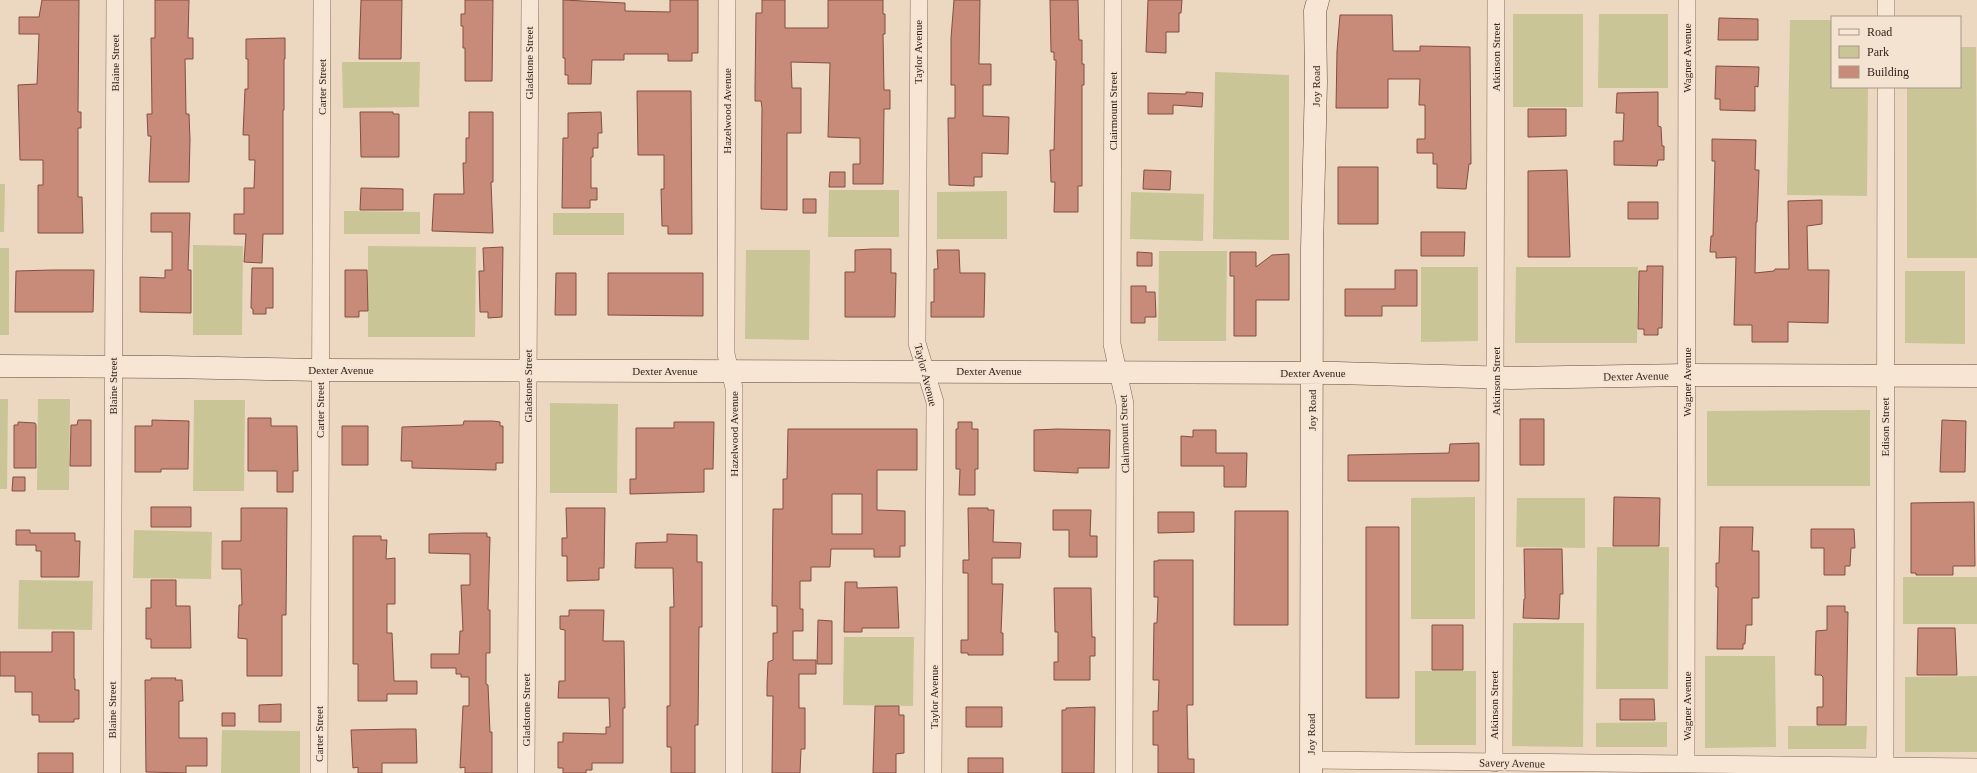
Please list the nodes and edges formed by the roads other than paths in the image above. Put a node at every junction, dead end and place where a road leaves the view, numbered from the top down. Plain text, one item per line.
1 (115, 0) edge
2 (322, 0) edge
3 (530, 0) edge
4 (727, 0) edge
5 (919, 0) edge
6 (1113, 0) edge
7 (1318, 0) edge
8 (1496, 0) edge
9 (1687, 0) edge
10 (1886, 0) edge
11 (1886, 16) edge
12 (1886, 88) edge
13 (0, 366) edge
14 (113, 366) junction
15 (321, 370) junction
16 (528, 371) junction
17 (927, 371) junction
18 (730, 372) junction
19 (1119, 372) junction
20 (1312, 373) junction
21 (1687, 375) junction
22 (1886, 376) junction
23 (1977, 376) edge
24 (1495, 377) junction
25 (1494, 763) junction
26 (1686, 764) junction
27 (1885, 766) junction
28 (1311, 767) edge
29 (1977, 767) edge
30 (112, 773) edge
31 (319, 773) edge
32 (526, 773) edge
33 (734, 773) edge
34 (933, 773) edge
35 (1124, 773) edge

1 - 14 street, Blaine Street
2 - 15 street, Carter Street
3 - 16 street, Gladstone Street
4 - 18 street, Hazelwood Avenue
5 - 17 street, Taylor Avenue
6 - 19 street, Clairmount Street
7 - 20 street, Joy Road
8 - 24 street, Atkinson Street
9 - 21 street, Wagner Avenue
10 - 11 street
12 - 22 street, Edison Street
13 - 14 street, Dexter Avenue
14 - 15 street, Dexter Avenue
14 - 30 street, Blaine Street
15 - 16 street, Dexter Avenue
15 - 31 street, Carter Street
16 - 18 street, Dexter Avenue
16 - 32 street, Gladstone Street
17 - 18 street, Dexter Avenue
17 - 19 street, Dexter Avenue
17 - 34 street, Taylor Avenue
18 - 33 street, Hazelwood Avenue
19 - 20 street, Dexter Avenue
19 - 35 street, Clairmount Street
20 - 24 street, Dexter Avenue
20 - 28 street, Joy Road
21 - 22 street, Dexter Avenue
21 - 24 street, Dexter Avenue
21 - 26 street, Wagner Avenue
22 - 23 street, Dexter Avenue
22 - 27 street, Edison Street
24 - 25 street, Atkinson Street
25 - 26 street, Savery Avenue
25 - 28 street, Savery Avenue
26 - 27 street, Savery Avenue
27 - 29 street, Savery Avenue

